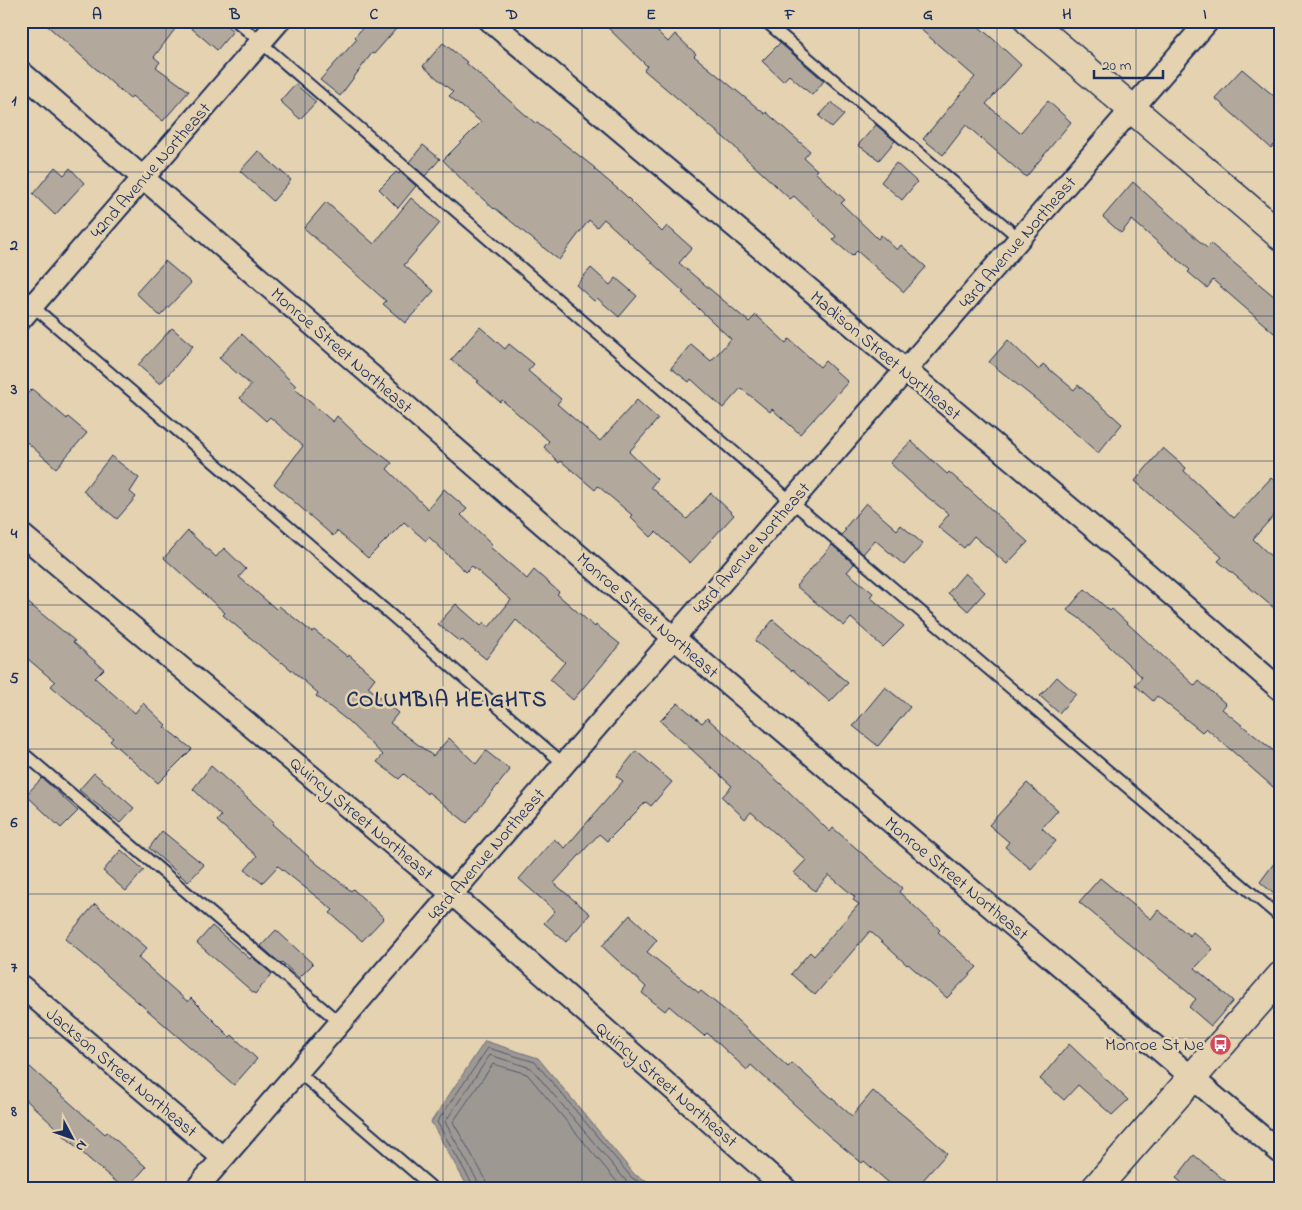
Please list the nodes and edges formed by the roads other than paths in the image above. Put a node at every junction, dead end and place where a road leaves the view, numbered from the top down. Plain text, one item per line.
1 (236, 21) edge
2 (279, 21) edge
3 (490, 21) edge
4 (765, 21) edge
5 (1029, 21) edge
6 (1208, 21) edge
7 (261, 42) junction
8 (21, 72) edge
9 (1132, 109) junction
10 (144, 178) junction
11 (1281, 236) edge
12 (1020, 239) junction
13 (25, 307) edge
14 (905, 371) junction
15 (792, 502) junction
16 (21, 534) edge
17 (674, 638) junction
18 (1281, 690) edge
19 (21, 750) edge
20 (564, 764) junction
21 (452, 894) junction
22 (1281, 918) edge
23 (1281, 976) edge
24 (21, 986) edge
25 (340, 1023) junction
26 (297, 1071) junction
27 (1192, 1078) junction
28 (1281, 1152) edge
29 (223, 1158) junction
30 (196, 1189) edge
31 (434, 1189) edge
32 (786, 1189) edge
33 (1095, 1189) edge

1 - 7 lane
2 - 7 street, 42nd Avenue Northeast
3 - 14 street, Madison Street Northeast
4 - 12 lane
5 - 9 street
6 - 9 street, 43rd Avenue Northeast
7 - 10 street, 42nd Avenue Northeast
7 - 15 lane
8 - 10 street, Monroe Street Northeast
9 - 11 street
9 - 12 street, 43rd Avenue Northeast
10 - 13 street, 42nd Avenue Northeast
10 - 17 street, Monroe Street Northeast
12 - 14 street, 43rd Avenue Northeast
13 - 20 lane
14 - 15 street, 43rd Avenue Northeast
14 - 18 street, Madison Street Northeast
15 - 17 street, 43rd Avenue Northeast
15 - 22 lane
16 - 21 street, Quincy Street Northeast
17 - 20 street, 43rd Avenue Northeast
17 - 27 street, Monroe Street Northeast
19 - 25 lane
20 - 21 street, 43rd Avenue Northeast
21 - 25 street, 43rd Avenue Northeast
21 - 32 street, Quincy Street Northeast
23 - 27 street
24 - 29 street, Jackson Street Northeast
25 - 26 street, 43rd Avenue Northeast
26 - 29 street, 43rd Avenue Northeast
26 - 31 lane
27 - 28 street, Monroe Street Northeast
27 - 33 street
29 - 30 street, 43rd Avenue Northeast

